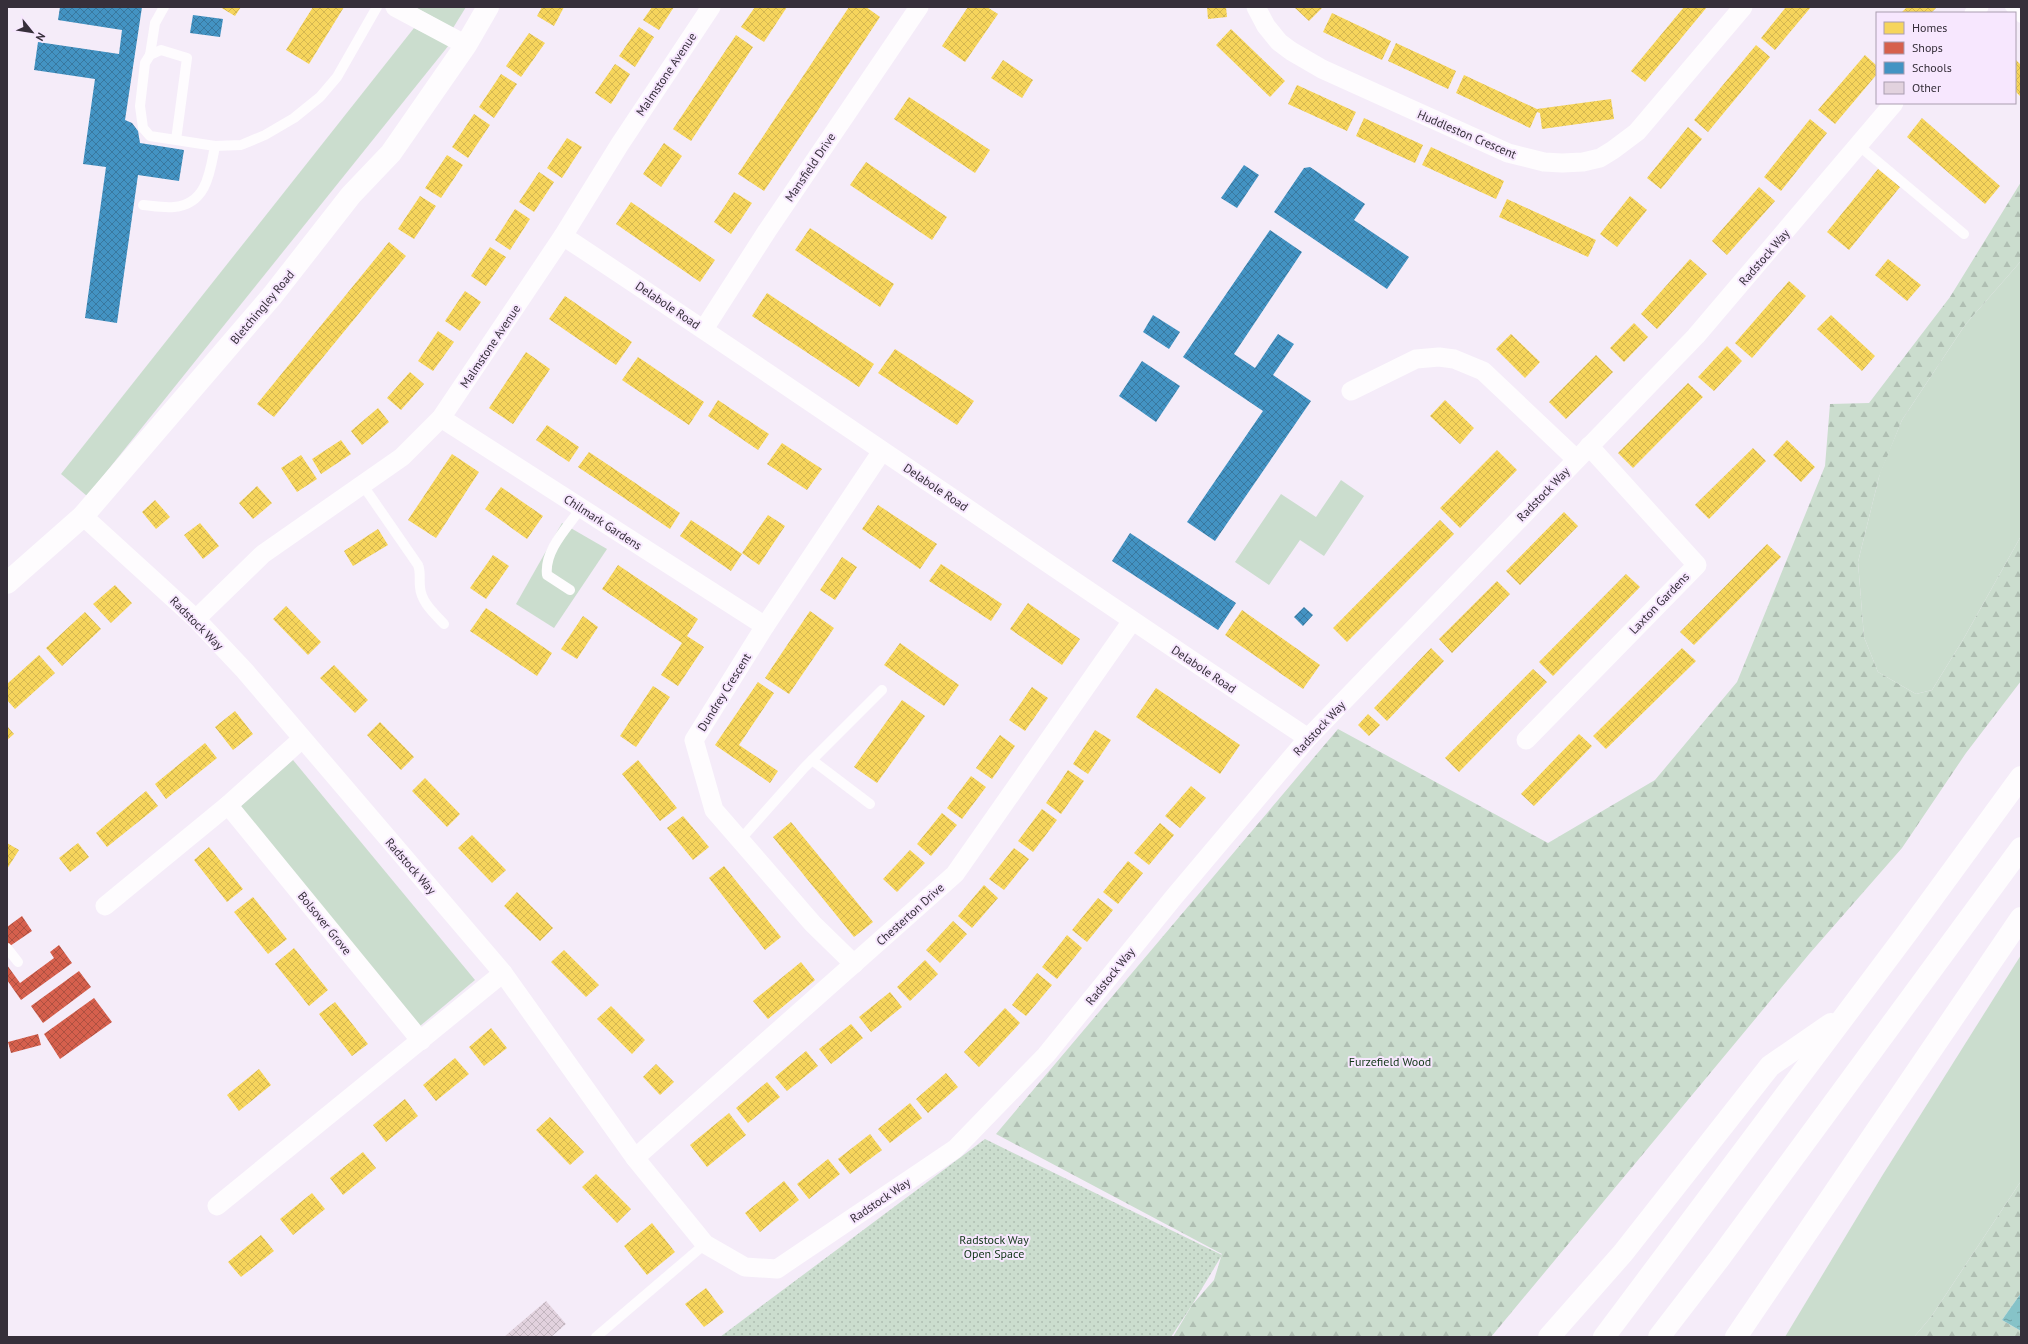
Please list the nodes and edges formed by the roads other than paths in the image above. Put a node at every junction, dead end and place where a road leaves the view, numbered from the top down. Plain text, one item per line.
1 (164, 7) edge
2 (377, 7) edge
3 (395, 7) edge
4 (488, 7) edge
5 (711, 7) edge
6 (919, 7) edge
7 (1256, 7) edge
8 (1743, 7) edge
9 (466, 45) junction
10 (150, 55) junction
11 (1893, 104) edge
12 (176, 140) junction
13 (1858, 145) junction
14 (215, 146) junction
15 (143, 205) dead end
16 (1964, 234) dead end
17 (564, 236) junction
18 (704, 329) junction
19 (1351, 391) dead end
20 (441, 418) junction
21 (882, 451) junction
22 (1583, 452) junction
23 (362, 484) junction
24 (581, 508) junction
25 (83, 516) junction
26 (7, 583) edge
27 (570, 590) dead end
28 (196, 619) junction
29 (1132, 621) junction
30 (444, 624) dead end
31 (765, 626) junction
32 (882, 690) dead end
33 (1308, 738) junction
34 (302, 739) junction
35 (1526, 740) dead end
36 (812, 760) junction
37 (2021, 777) edge
38 (870, 804) dead end
39 (228, 805) junction
40 (740, 840) junction
41 (2021, 848) edge
42 (105, 906) dead end
43 (2021, 918) edge
44 (7, 948) edge
45 (18, 962) dead end
46 (854, 964) junction
47 (504, 973) junction
48 (1846, 1015) junction
49 (421, 1041) junction
50 (635, 1158) junction
51 (217, 1206) dead end
52 (705, 1244) junction
53 (596, 1337) edge
54 (1549, 1337) edge
55 (1604, 1337) edge
56 (1659, 1337) edge
57 (1736, 1337) edge

1 - 10 lane
2 - 14 lane
3 - 9 street
4 - 9 main road, Bletchingley Road
5 - 17 street, Malmstone Avenue
6 - 18 street, Mansfield Drive
7 - 8 street, Huddleston Crescent
9 - 25 main road, Bletchingley Road
10 - 12 lane
10 - 12 lane
11 - 13 street, Radstock Way
12 - 14 lane
13 - 16 lane
13 - 22 street, Radstock Way
14 - 15 lane
17 - 18 street, Delabole Road
17 - 20 street, Malmstone Avenue
18 - 21 street, Delabole Road
19 - 22 street
20 - 23 street, Malmstone Avenue
20 - 24 street, Chilmark Gardens
21 - 29 street, Delabole Road
21 - 31 street, Dundrey Crescent
22 - 33 street, Radstock Way
22 - 35 street, Laxton Gardens
23 - 28 street, Malmstone Avenue
23 - 30 lane
24 - 27 lane
24 - 31 street, Chilmark Gardens
25 - 26 main road, Bletchingley Road
25 - 28 street, Radstock Way
28 - 34 street, Radstock Way
29 - 33 street, Delabole Road
29 - 46 street, Chesterton Drive
31 - 40 street, Dundrey Crescent
32 - 36 lane
33 - 52 street, Radstock Way
34 - 39 street
34 - 47 street, Radstock Way
36 - 38 lane
36 - 40 lane
37 - 48 main road
39 - 42 street
39 - 49 street, Bolsover Grove
40 - 46 street, Dundrey Crescent
41 - 56 main road
43 - 57 main road
44 - 45 lane
46 - 50 street, Chesterton Drive
47 - 49 street
47 - 50 street, Radstock Way
48 - 54 main road
48 - 55 main road
49 - 51 street
50 - 52 street, Radstock Way
52 - 53 lane

